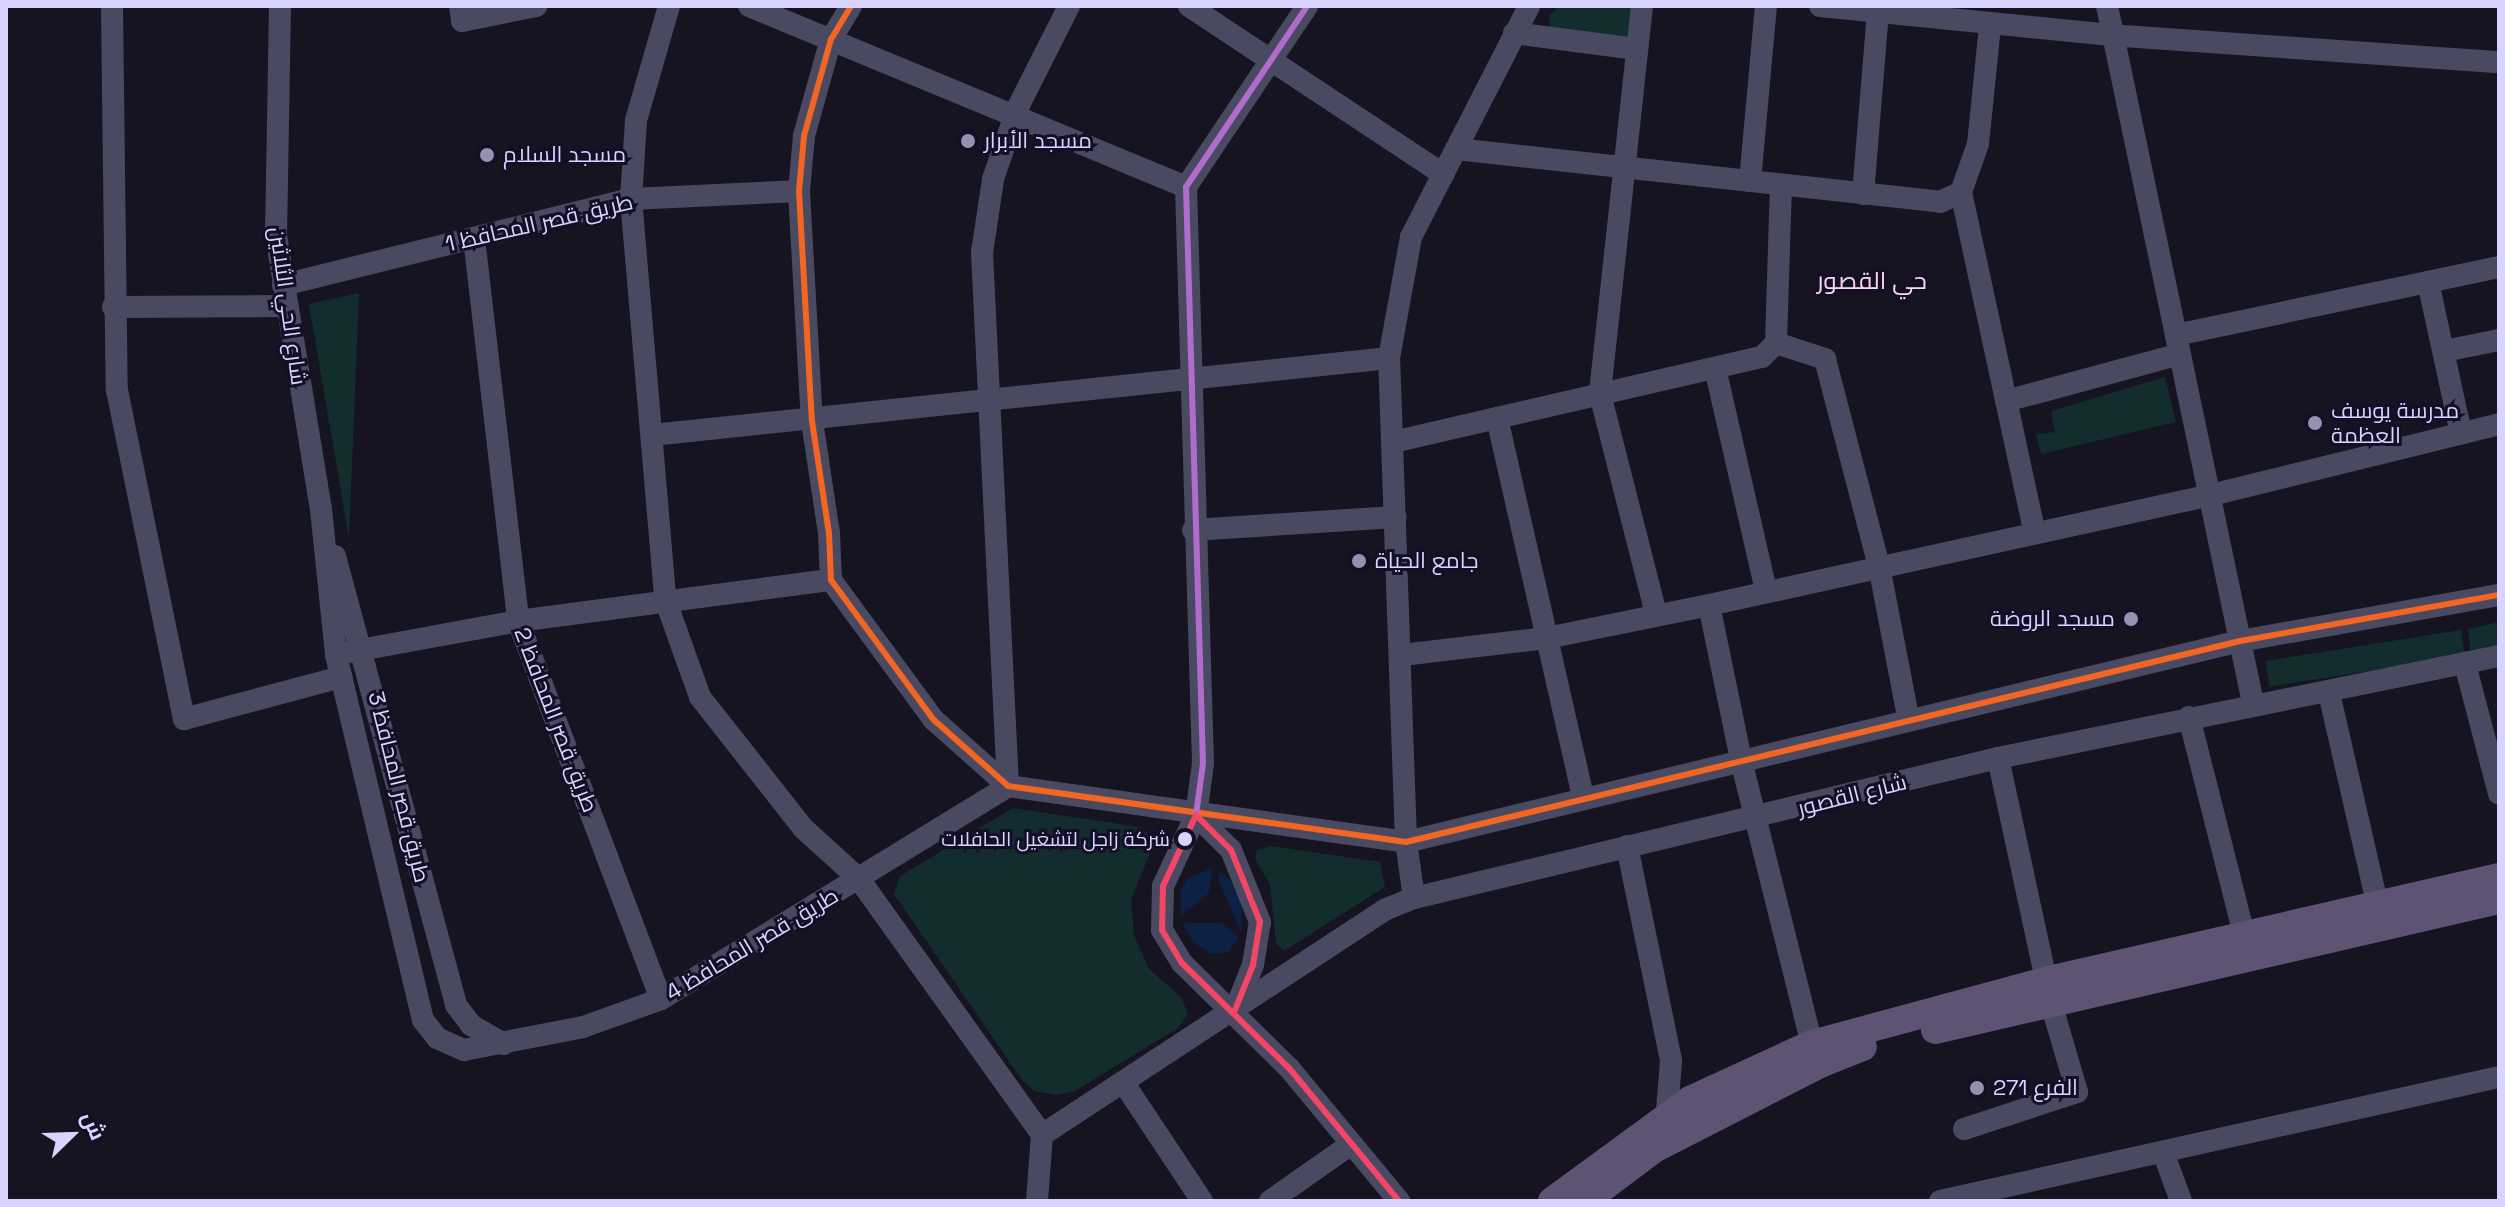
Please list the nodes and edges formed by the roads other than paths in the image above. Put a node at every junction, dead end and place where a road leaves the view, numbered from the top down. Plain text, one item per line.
1 (112, 6) edge
2 (280, 6) edge
3 (460, 6) edge
4 (536, 6) edge
5 (669, 6) edge
6 (749, 6) edge
7 (851, 6) edge
8 (1069, 6) edge
9 (1189, 6) edge
10 (1307, 6) edge
11 (1642, 6) edge
12 (1766, 6) edge
13 (1820, 6) edge
14 (2107, 6) edge
15 (1878, 12) junction
16 (1931, 12) edge
17 (1520, 16) edge
18 (1990, 25) junction
19 (2109, 35) junction
20 (831, 39) junction
21 (1637, 49) junction
22 (1271, 61) junction
23 (2499, 62) edge
24 (1014, 119) junction
25 (1456, 149) junction
26 (1625, 168) junction
27 (1443, 174) junction
28 (1750, 181) junction
29 (1781, 185) junction
30 (1186, 187) junction
31 (799, 191) junction
32 (1961, 192) junction
33 (1863, 194) junction
34 (631, 199) junction
35 (474, 238) junction
36 (2499, 267) edge
37 (2428, 282) junction
38 (284, 296) junction
39 (113, 307) junction
40 (2499, 340) edge
41 (1776, 343) junction
42 (2178, 345) junction
43 (2444, 351) junction
44 (1389, 358) junction
45 (1715, 368) junction
46 (1189, 381) junction
47 (1600, 394) junction
48 (2006, 401) junction
49 (987, 402) junction
50 (1497, 418) junction
51 (812, 421) junction
52 (2499, 424) edge
53 (2461, 433) junction
54 (652, 435) junction
55 (1393, 442) junction
56 (2211, 495) junction
57 (321, 509) junction
58 (1396, 517) junction
59 (1193, 530) junction
60 (2034, 531) junction
61 (1879, 566) junction
62 (831, 580) junction
63 (1766, 591) junction
64 (2499, 595) edge
65 (665, 599) junction
66 (1709, 605) junction
67 (1656, 613) junction
68 (518, 621) junction
69 (1547, 638) junction
70 (2240, 641) junction
71 (364, 649) junction
72 (336, 655) junction
73 (1402, 655) junction
74 (2499, 656) edge
75 (2465, 664) junction
76 (341, 677) junction
77 (2329, 693) junction
78 (2253, 703) junction
79 (1908, 717) junction
80 (2189, 717) junction
81 (1998, 758) junction
82 (1741, 760) junction
83 (1008, 786) junction
84 (2499, 794) edge
85 (1583, 797) junction
86 (1196, 815) junction
87 (1756, 820) junction
88 (1406, 842) junction
89 (1627, 846) junction
90 (2499, 877) edge
91 (859, 879) junction
92 (1414, 898) junction
93 (2499, 900) edge
94 (2377, 902) junction
95 (2244, 934) junction
96 (2050, 992) junction
97 (661, 999) junction
98 (1235, 1010) junction
99 (504, 1044) junction
100 (1812, 1044) junction
101 (2499, 1077) edge
102 (1125, 1085) junction
103 (1670, 1114) junction
104 (1964, 1129) dead end
105 (1042, 1135) junction
106 (1350, 1145) junction
107 (1654, 1149) junction
108 (2163, 1152) junction
109 (2051, 1179) junction
110 (1037, 1201) edge
111 (1202, 1201) edge
112 (1270, 1201) edge
113 (1399, 1201) edge
114 (1552, 1201) edge
115 (1585, 1201) edge
116 (1940, 1201) edge
117 (2058, 1201) edge
118 (2181, 1201) edge

1 - 39 street
2 - 38 street, شارع الحي الثلاثين
3 - 4 street
5 - 34 street
6 - 20 street
7 - 20 street
8 - 24 street
9 - 22 street
10 - 22 street
11 - 21 street
12 - 28 street
13 - 15 street
14 - 19 street
15 - 16 street
15 - 33 street
16 - 18 street
17 - 21 street
17 - 25 street
18 - 19 street
18 - 32 street
19 - 23 street
19 - 42 street
20 - 24 street
20 - 31 street
21 - 26 street
22 - 27 street
22 - 30 street
24 - 30 street
24 - 49 street
25 - 26 street
25 - 27 street
26 - 28 street
26 - 47 street
27 - 44 street
28 - 29 street
29 - 33 street
29 - 41 street
30 - 46 street
31 - 34 street, طريق قصر المحافظ 1
31 - 51 street
32 - 33 street
32 - 48 street
34 - 35 street, طريق قصر المحافظ 1
34 - 54 street
35 - 38 street, طريق قصر المحافظ 1
35 - 68 street, طريق قصر المحافظ 2
36 - 37 street
37 - 42 street
37 - 43 street
38 - 39 street, طريق قصر المحافظ 1
38 - 57 street, شارع الحي الثلاثين
39 - 76 street
40 - 43 street
41 - 45 street
41 - 61 street
42 - 48 street
42 - 56 street
43 - 53 street
44 - 46 street
44 - 55 street
45 - 47 street
45 - 63 street
46 - 49 street
46 - 59 street
47 - 50 street
47 - 67 street
48 - 60 street
49 - 51 street
49 - 83 street
50 - 55 street
50 - 69 street
51 - 54 street
51 - 62 street
52 - 53 street
53 - 56 street
54 - 65 street
55 - 58 street
56 - 60 street
56 - 70 street
57 - 71 street, طريق قصر المحافظ 3
57 - 72 street, طريق قصر المحافظ 4
58 - 59 street
58 - 73 street
59 - 86 street
60 - 61 street
61 - 63 street
61 - 79 street
62 - 65 street
62 - 83 street
63 - 66 street
64 - 70 street
65 - 68 street
65 - 91 street
66 - 67 street
66 - 82 street
67 - 69 street
68 - 71 street
68 - 97 street, طريق قصر المحافظ 2
69 - 73 street
69 - 85 street
70 - 78 street
70 - 79 street
71 - 72 street
71 - 99 street, طريق قصر المحافظ 3
72 - 76 street, طريق قصر المحافظ 4
73 - 88 street
74 - 75 street, شارع القصور
75 - 77 street, شارع القصور
75 - 84 street
76 - 99 street, طريق قصر المحافظ 4
77 - 78 street, شارع القصور
77 - 94 street
78 - 80 street, شارع القصور
79 - 82 street
80 - 81 street, شارع القصور
80 - 95 street
81 - 87 street, شارع القصور
81 - 96 street
82 - 85 street
82 - 87 street
83 - 86 street
83 - 91 street, طريق قصر المحافظ 4
85 - 88 street
86 - 88 street
86 - 98 street
86 - 98 street
87 - 89 street, شارع القصور
87 - 100 street
88 - 92 street
89 - 92 street, شارع القصور
89 - 103 street
90 - 94 main road
91 - 97 street, طريق قصر المحافظ 4
91 - 105 street
92 - 98 street, شارع القصور
93 - 96 main road
94 - 95 main road
95 - 96 main road
96 - 100 main road
96 - 104 street
96 - 107 main road
97 - 99 street, طريق قصر المحافظ 4
98 - 102 street, شارع القصور
98 - 106 street
100 - 103 main road
101 - 108 street
102 - 105 street, شارع القصور
102 - 111 street
103 - 107 street
103 - 114 main road
105 - 110 street
106 - 112 street
106 - 113 street
107 - 115 main road
108 - 109 street
108 - 118 street
109 - 116 street
109 - 117 street

